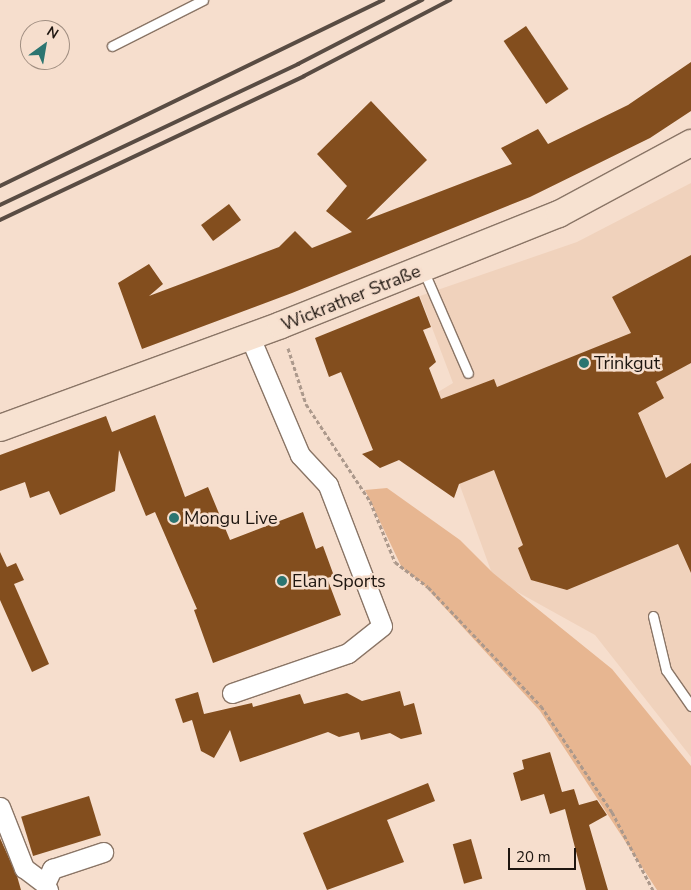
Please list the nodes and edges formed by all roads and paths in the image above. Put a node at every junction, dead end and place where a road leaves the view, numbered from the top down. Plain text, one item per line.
1 (203, 0) edge
2 (112, 46) dead end
3 (691, 143) edge
4 (423, 269) junction
5 (282, 325) junction
6 (250, 337) junction
7 (468, 372) dead end
8 (0, 428) edge
9 (654, 616) dead end
10 (232, 693) dead end
11 (691, 706) edge
12 (0, 807) edge
13 (103, 852) dead end
14 (46, 887) edge
15 (653, 890) edge

1 - 2 lane
3 - 4 main road, Wickrather Straße
4 - 5 main road, Wickrather Straße
4 - 7 lane
5 - 6 main road, Wickrather Straße
5 - 15 path
6 - 8 main road, Wickrather Straße
6 - 10 street
9 - 11 lane
12 - 14 street
13 - 14 street

